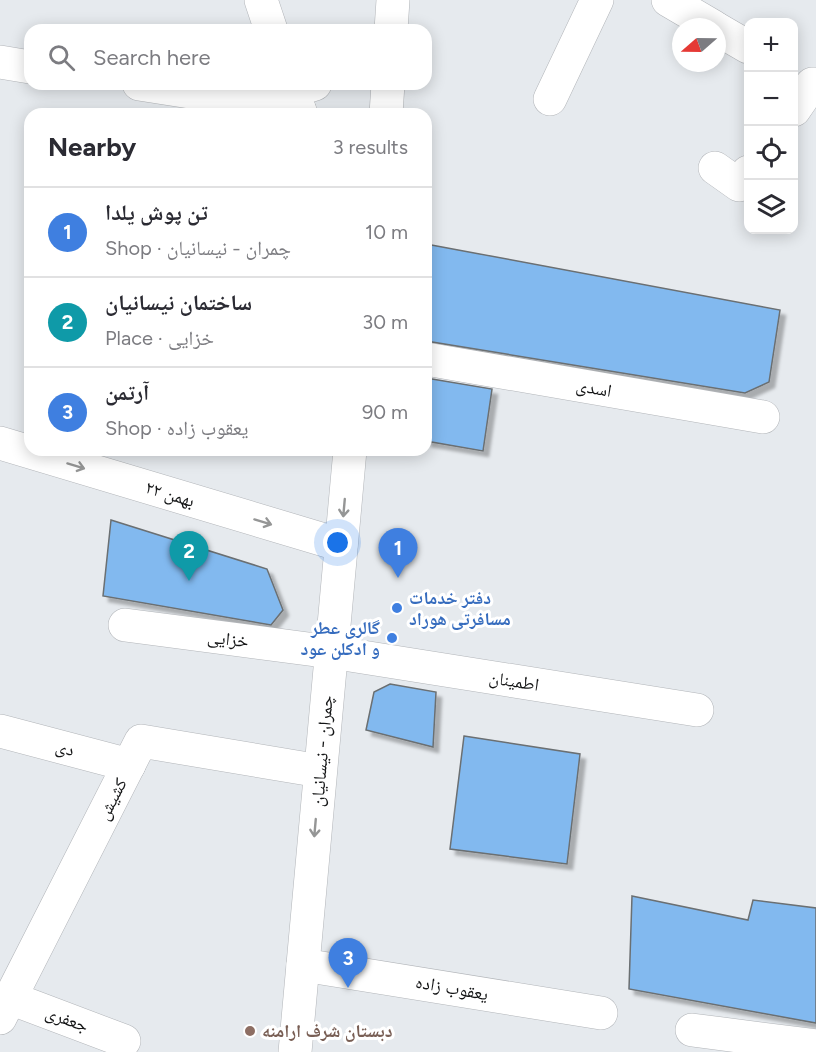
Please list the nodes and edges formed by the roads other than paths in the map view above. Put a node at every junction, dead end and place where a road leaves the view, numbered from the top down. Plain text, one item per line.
1 (261, 0) edge
2 (393, 0) edge
3 (597, 0) edge
4 (668, 0) edge
5 (699, 18) edge
6 (269, 24) edge
7 (391, 24) edge
8 (726, 34) edge
9 (744, 45) edge
10 (0, 63) edge
11 (24, 66) edge
12 (807, 81) edge
13 (220, 90) edge
14 (388, 90) edge
15 (300, 96) edge
16 (550, 99) dead end
17 (798, 101) edge
18 (386, 108) edge
19 (715, 168) dead end
20 (744, 178) edge
21 (432, 360) edge
22 (763, 417) dead end
23 (0, 443) edge
24 (24, 450) edge
25 (43, 456) edge
26 (349, 456) edge
27 (341, 545) junction
28 (125, 626) dead end
29 (331, 652) junction
30 (697, 710) dead end
31 (0, 731) edge
32 (129, 765) junction
33 (320, 771) junction
34 (303, 964) junction
35 (5, 1008) edge
36 (602, 1013) dead end
37 (693, 1030) dead end
38 (124, 1041) dead end
39 (816, 1046) edge
40 (295, 1052) edge

1 - 6 street
2 - 7 street
3 - 16 street
4 - 5 street
8 - 9 street
10 - 11 street
12 - 17 street
13 - 15 street
14 - 18 street
19 - 20 street
21 - 22 street, اسدی
23 -> 24 street, ۲۲ بهمن
25 -> 27 street, ۲۲ بهمن
26 -> 27 street, چمران - نیسانیان
27 - 29 street, چمران - نیسانیان
28 - 29 street, خزایی
29 - 30 street, اطمینان
29 - 33 street, چمران - نیسانیان
31 - 32 street, دی
32 - 33 street, کشیش
32 - 35 street, کشیش
33 -> 34 street, چمران - نیسانیان
34 - 36 street, یعقوب زاده
34 - 40 street, چمران - نیسانیان
35 - 38 street, جعفری
37 - 39 street

